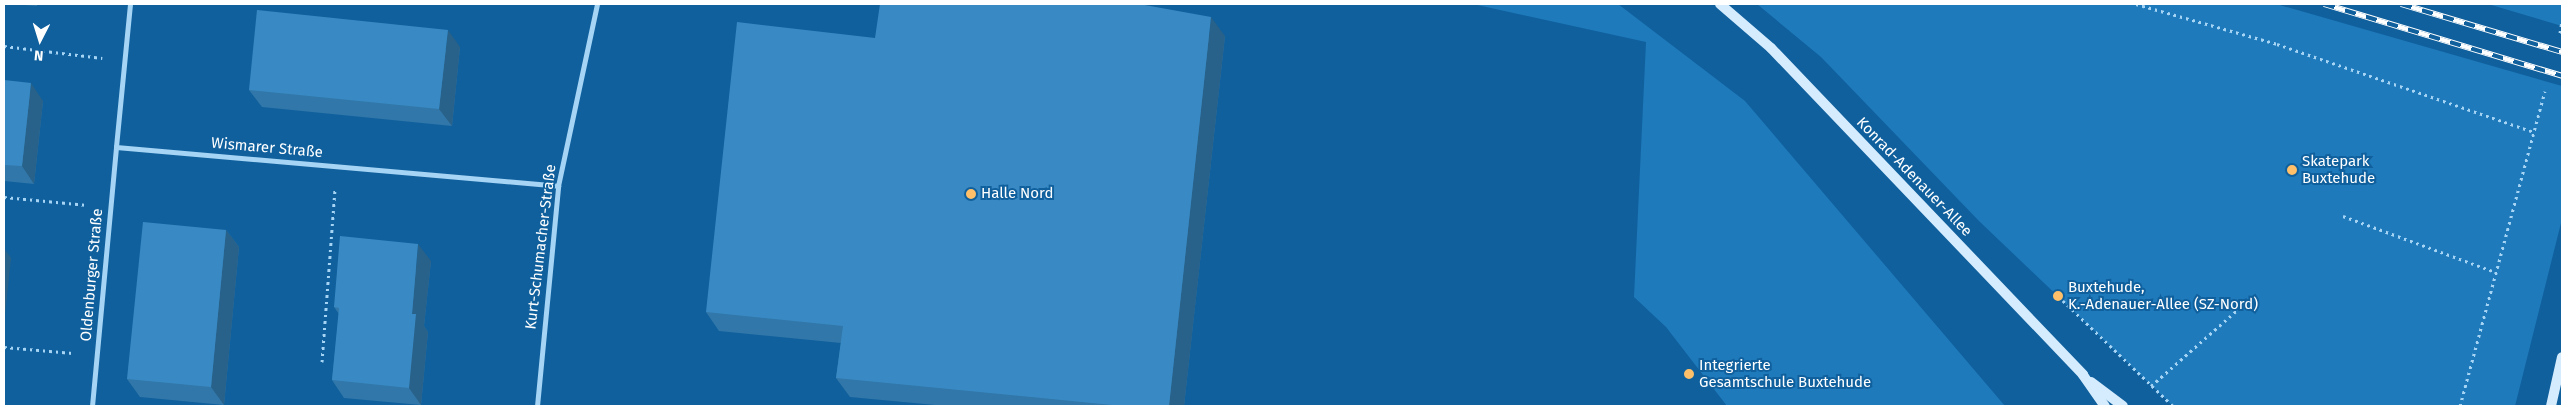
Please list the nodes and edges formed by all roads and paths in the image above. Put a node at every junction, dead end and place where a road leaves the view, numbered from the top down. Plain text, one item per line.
1 (130, 4) edge
2 (597, 4) edge
3 (1720, 4) edge
4 (2136, 4) edge
5 (2562, 20) edge
6 (2560, 33) dead end
7 (4, 46) edge
8 (125, 61) junction
9 (2545, 91) dead end
10 (2534, 132) junction
11 (116, 147) junction
12 (337, 166) junction
13 (558, 186) junction
14 (4, 197) edge
15 (111, 207) junction
16 (2343, 216) dead end
17 (2495, 272) junction
18 (2058, 296) dead end
19 (2245, 303) dead end
20 (4, 347) edge
21 (97, 356) junction
22 (2562, 357) edge
23 (322, 362) dead end
24 (2082, 375) junction
25 (2151, 386) junction
26 (92, 406) edge
27 (537, 406) edge
28 (2105, 406) edge
29 (2123, 406) edge
30 (2173, 406) edge
31 (2460, 406) edge
32 (2551, 406) edge

1 - 8 street
2 - 13 street, Kurt-Schumacher-Straße
3 - 24 street, Konrad-Adenauer-Allee
4 - 10 path
5 - 6 path
7 - 8 path
8 - 11 street
9 - 10 path
10 - 17 path
11 - 12 street, Wismarer Straße
11 - 15 street, Oldenburger Straße
12 - 13 street, Wismarer Straße
12 - 23 path
13 - 27 street, Kurt-Schumacher-Straße
14 - 15 path
15 - 21 street, Oldenburger Straße
16 - 17 path
17 - 31 path
18 - 25 path
19 - 25 path
20 - 21 path
21 - 26 street, Oldenburger Straße
22 - 32 street
24 - 28 street, Konrad-Adenauer-Allee
24 - 29 street, Konrad-Adenauer-Allee
25 - 30 path

